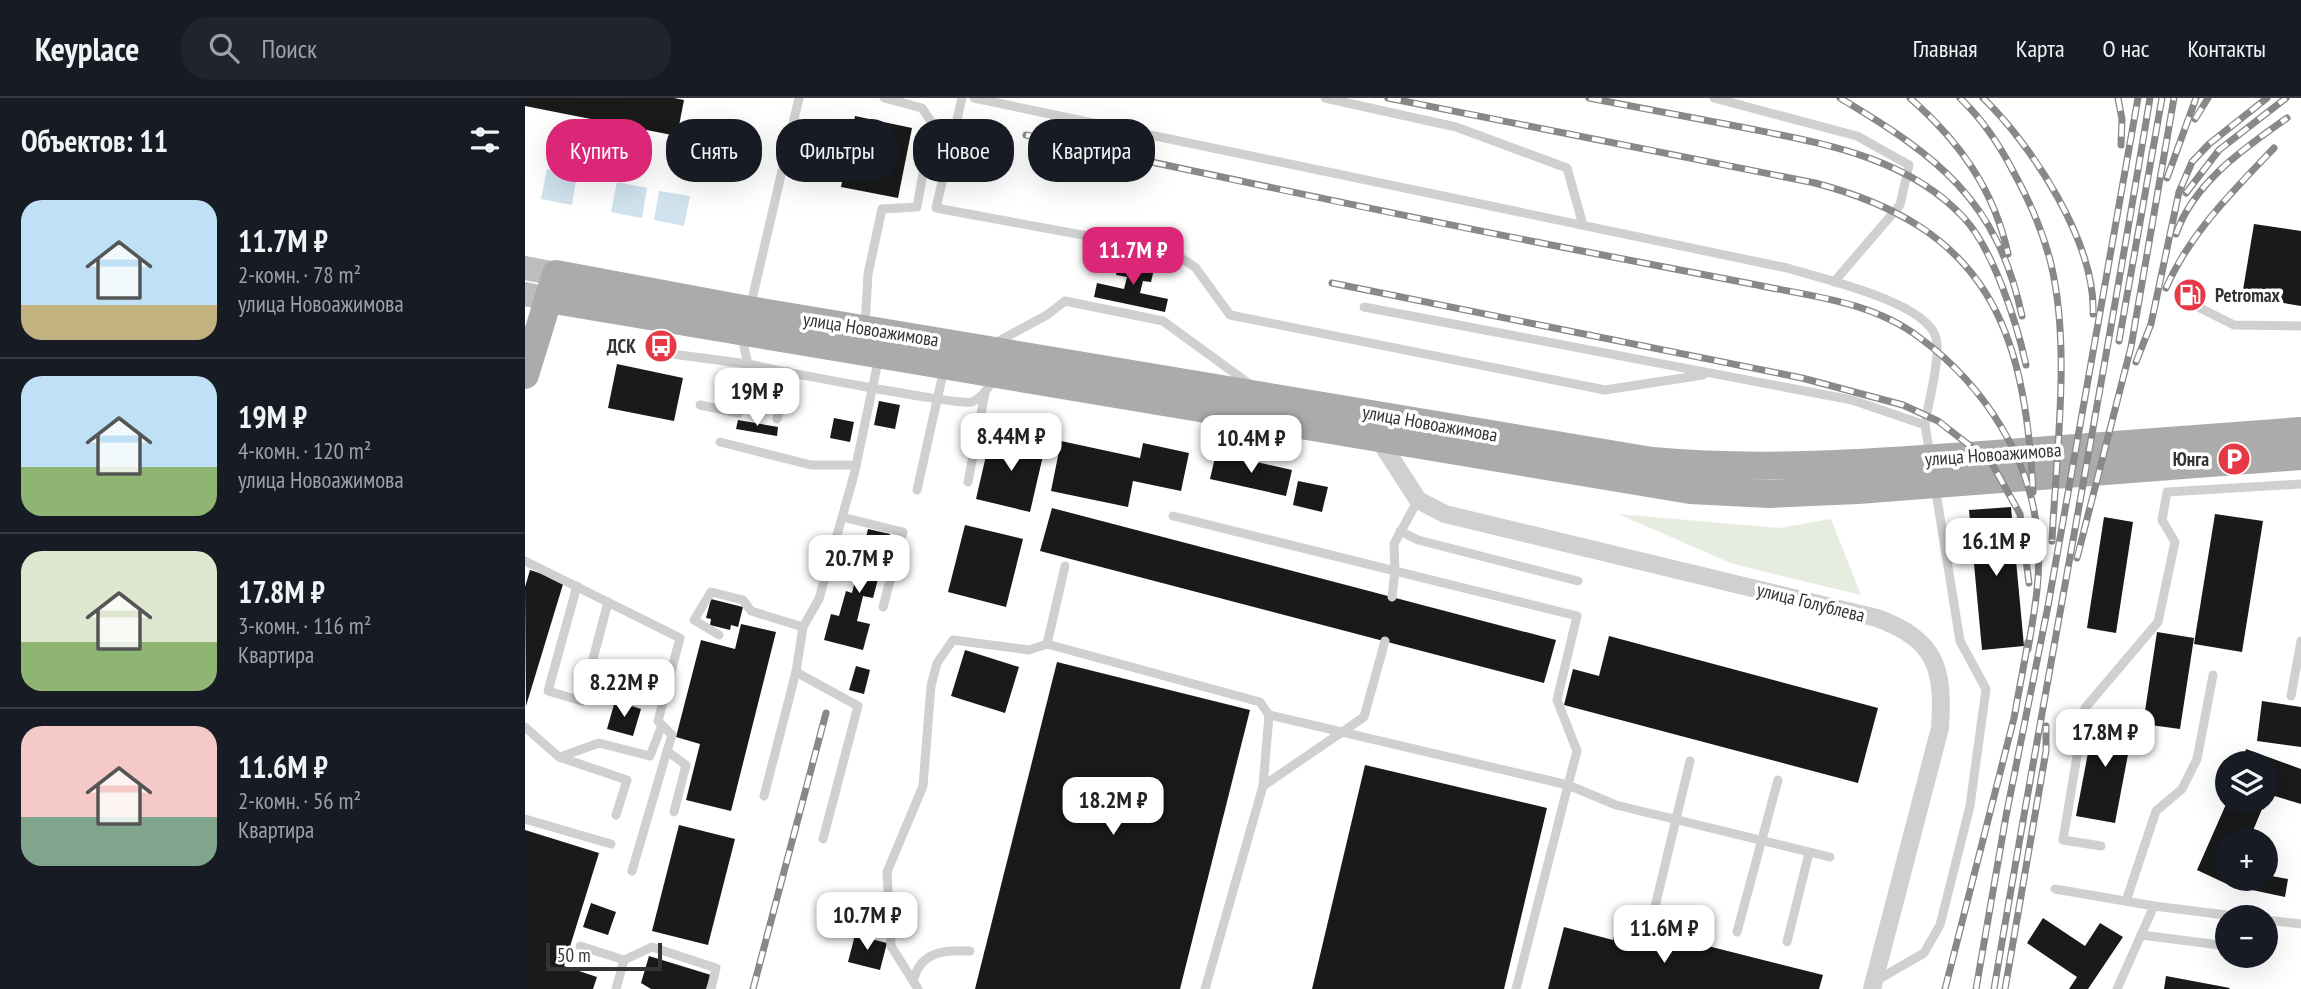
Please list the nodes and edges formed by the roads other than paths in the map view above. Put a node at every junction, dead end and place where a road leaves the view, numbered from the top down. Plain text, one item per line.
1 (799, 98) edge
2 (884, 98) edge
3 (962, 98) edge
4 (974, 98) edge
5 (1325, 98) edge
6 (1714, 98) edge
7 (1021, 103) edge
8 (1583, 225) junction
9 (525, 268) edge
10 (1834, 282) junction
11 (543, 289) edge
12 (2196, 306) dead end
13 (1364, 307) dead end
14 (745, 321) junction
15 (2301, 326) edge
16 (865, 328) junction
17 (986, 348) junction
18 (673, 354) dead end
19 (880, 355) junction
20 (750, 364) junction
21 (945, 366) junction
22 (787, 371) junction
23 (1712, 374) junction
24 (525, 375) edge
25 (991, 384) junction
26 (874, 386) junction
27 (1266, 396) junction
28 (937, 399) junction
29 (700, 405) dead end
30 (777, 419) dead end
31 (1925, 425) junction
32 (2301, 431) edge
33 (1378, 438) junction
34 (720, 442) dead end
35 (2301, 456) edge
36 (856, 465) junction
37 (1932, 465) dead end
38 (1857, 477) junction
39 (1934, 479) dead end
40 (968, 482) dead end
41 (2301, 484) edge
42 (917, 490) dead end
43 (1418, 500) junction
44 (1173, 516) dead end
45 (842, 517) junction
46 (1400, 531) junction
47 (525, 561) edge
48 (1066, 566) dead end
49 (1395, 571) junction
50 (1578, 581) dead end
51 (577, 586) junction
52 (1392, 597) dead end
53 (608, 602) junction
54 (883, 607) dead end
55 (803, 627) junction
56 (719, 635) dead end
57 (1385, 641) dead end
58 (2301, 641) edge
59 (1047, 644) junction
60 (796, 672) junction
61 (2213, 676) dead end
62 (2291, 696) dead end
63 (1269, 715) junction
64 (661, 725) junction
65 (525, 727) edge
66 (1342, 732) junction
67 (667, 751) junction
68 (559, 757) junction
69 (1690, 761) dead end
70 (1779, 780) dead end
71 (1568, 785) junction
72 (1263, 786) junction
73 (764, 796) dead end
74 (674, 812) dead end
75 (616, 815) dead end
76 (525, 819) edge
77 (1676, 820) junction
78 (823, 839) dead end
79 (1763, 841) junction
80 (611, 844) dead end
81 (2102, 846) dead end
82 (1809, 853) junction
83 (1830, 858) dead end
84 (632, 870) dead end
85 (2055, 889) dead end
86 (2126, 901) junction
87 (2154, 906) junction
88 (1654, 911) dead end
89 (2215, 914) edge
90 (2278, 921) edge
91 (2301, 924) edge
92 (1737, 932) dead end
93 (2141, 935) junction
94 (1787, 943) dead end
95 (2215, 944) edge
96 (580, 946) dead end
97 (970, 951) dead end
98 (624, 960) junction
99 (914, 978) junction
100 (1872, 986) edge
101 (616, 989) edge
102 (711, 989) edge
103 (918, 989) edge
104 (1205, 989) edge
105 (1516, 989) edge
106 (2117, 989) edge

1 - 14 lane
2 - 16 lane
3 - 23 lane
4 - 7 lane
5 - 8 lane
6 - 10 lane
7 - 8 lane
8 - 10 lane
9 - 11 main road, улица Новоажимова
10 - 31 lane
11 - 14 main road, улица Новоажимова
11 - 24 main road
12 - 15 lane
13 - 23 lane
14 - 16 main road, улица Новоажимова
14 - 19 main road, улица Новоажимова
14 - 20 lane
16 - 17 main road, улица Новоажимова
17 - 27 main road, улица Новоажимова
17 - 27 lane
18 - 20 lane
19 - 21 main road, улица Новоажимова
19 - 26 lane
20 - 22 lane
20 - 29 lane
21 - 25 main road, улица Новоажимова
21 - 28 lane
22 - 26 lane
22 - 30 lane
23 - 31 lane
25 - 28 lane
25 - 33 main road, улица Новоажимова
25 - 40 lane
26 - 28 lane
26 - 36 lane
27 - 38 main road, улица Новоажимова
28 - 42 lane
31 - 37 lane
32 - 38 main road, улица Новоажимова
33 - 38 main road, улица Новоажимова
33 - 43 street
34 - 36 lane
35 - 38 main road, улица Новоажимова
36 - 45 lane
39 - 100 lane
41 - 81 lane
43 - 46 lane
43 - 100 street, улица Голублева
44 - 49 lane
45 - 54 lane
45 - 55 lane
46 - 49 lane
46 - 50 lane
47 - 51 lane
48 - 59 lane
49 - 52 lane
49 - 71 lane
51 - 53 lane
51 - 53 lane
53 - 64 lane
55 - 56 lane
55 - 60 lane
57 - 66 lane
58 - 62 lane
59 - 63 lane
59 - 99 lane
60 - 73 lane
60 - 78 lane
61 - 86 lane
63 - 66 lane
63 - 72 lane
64 - 67 lane
64 - 68 lane
65 - 68 lane
66 - 71 lane
66 - 72 lane
67 - 74 lane
67 - 84 lane
68 - 75 lane
69 - 77 lane
70 - 79 lane
71 - 77 lane
71 - 105 lane
72 - 104 lane
76 - 80 lane
77 - 79 lane
77 - 88 lane
79 - 82 lane
79 - 92 lane
82 - 83 lane
82 - 94 lane
85 - 86 lane
86 - 87 lane
87 - 89 lane
87 - 93 lane
90 - 91 lane
93 - 95 lane
93 - 106 lane
96 - 98 lane
97 - 99 lane
98 - 101 lane
98 - 102 lane
99 - 103 lane

